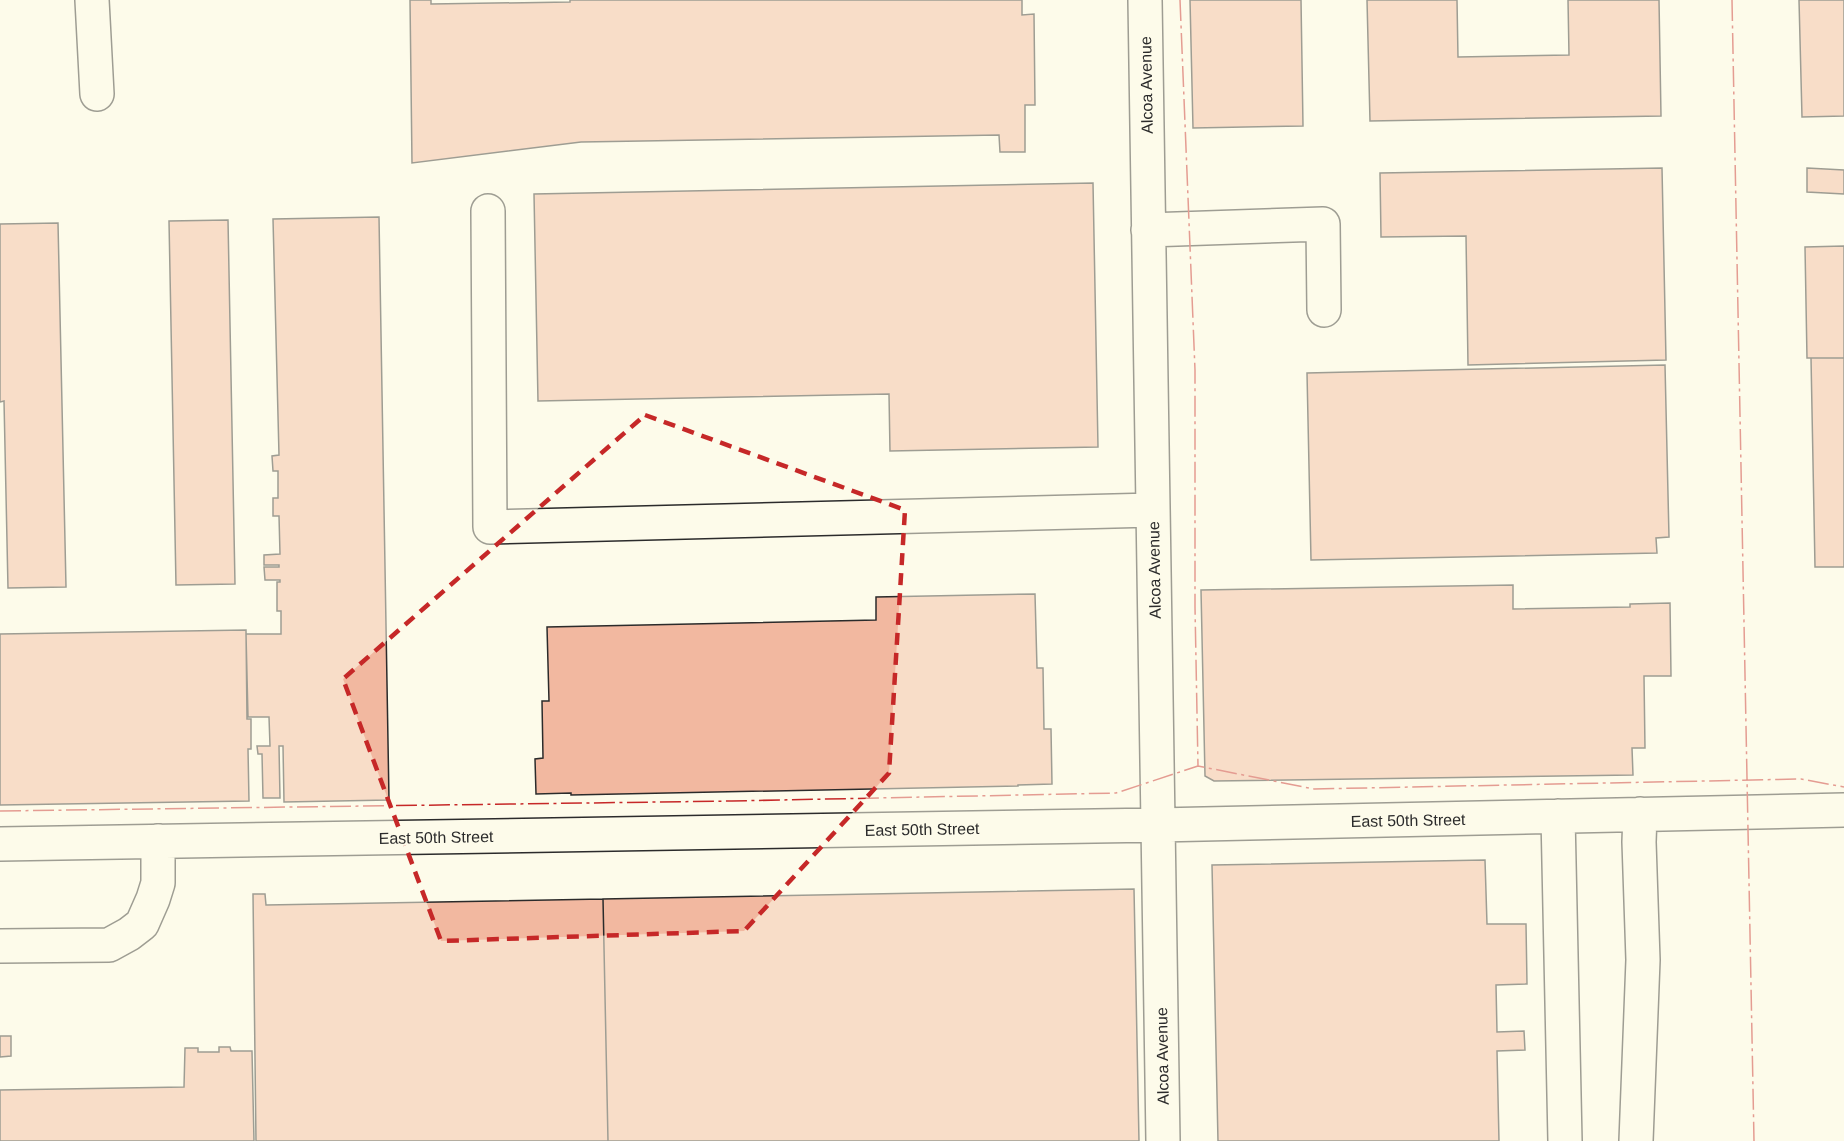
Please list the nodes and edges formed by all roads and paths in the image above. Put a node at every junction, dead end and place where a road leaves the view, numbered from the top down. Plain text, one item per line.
1 (92, 0) edge
2 (1145, 0) edge
3 (97, 94) dead end
4 (488, 211) dead end
5 (1148, 231) junction
6 (1324, 310) dead end
7 (1153, 510) junction
8 (1844, 810) edge
9 (1640, 814) junction
10 (1558, 816) junction
11 (1158, 825) junction
12 (158, 841) junction
13 (0, 844) edge
14 (0, 946) edge
15 (1163, 1141) edge
16 (1565, 1141) edge
17 (1636, 1141) edge

1 - 3 street
2 - 5 street, Alcoa Avenue
4 - 7 street
5 - 6 street
5 - 7 street, Alcoa Avenue
7 - 11 street, Alcoa Avenue
8 - 9 street, East 50th Street
9 - 10 street, East 50th Street
9 - 17 street
10 - 11 street, East 50th Street
10 - 16 street
11 - 12 street, East 50th Street
11 - 15 street, Alcoa Avenue
12 - 13 street, East 50th Street
12 - 14 street

